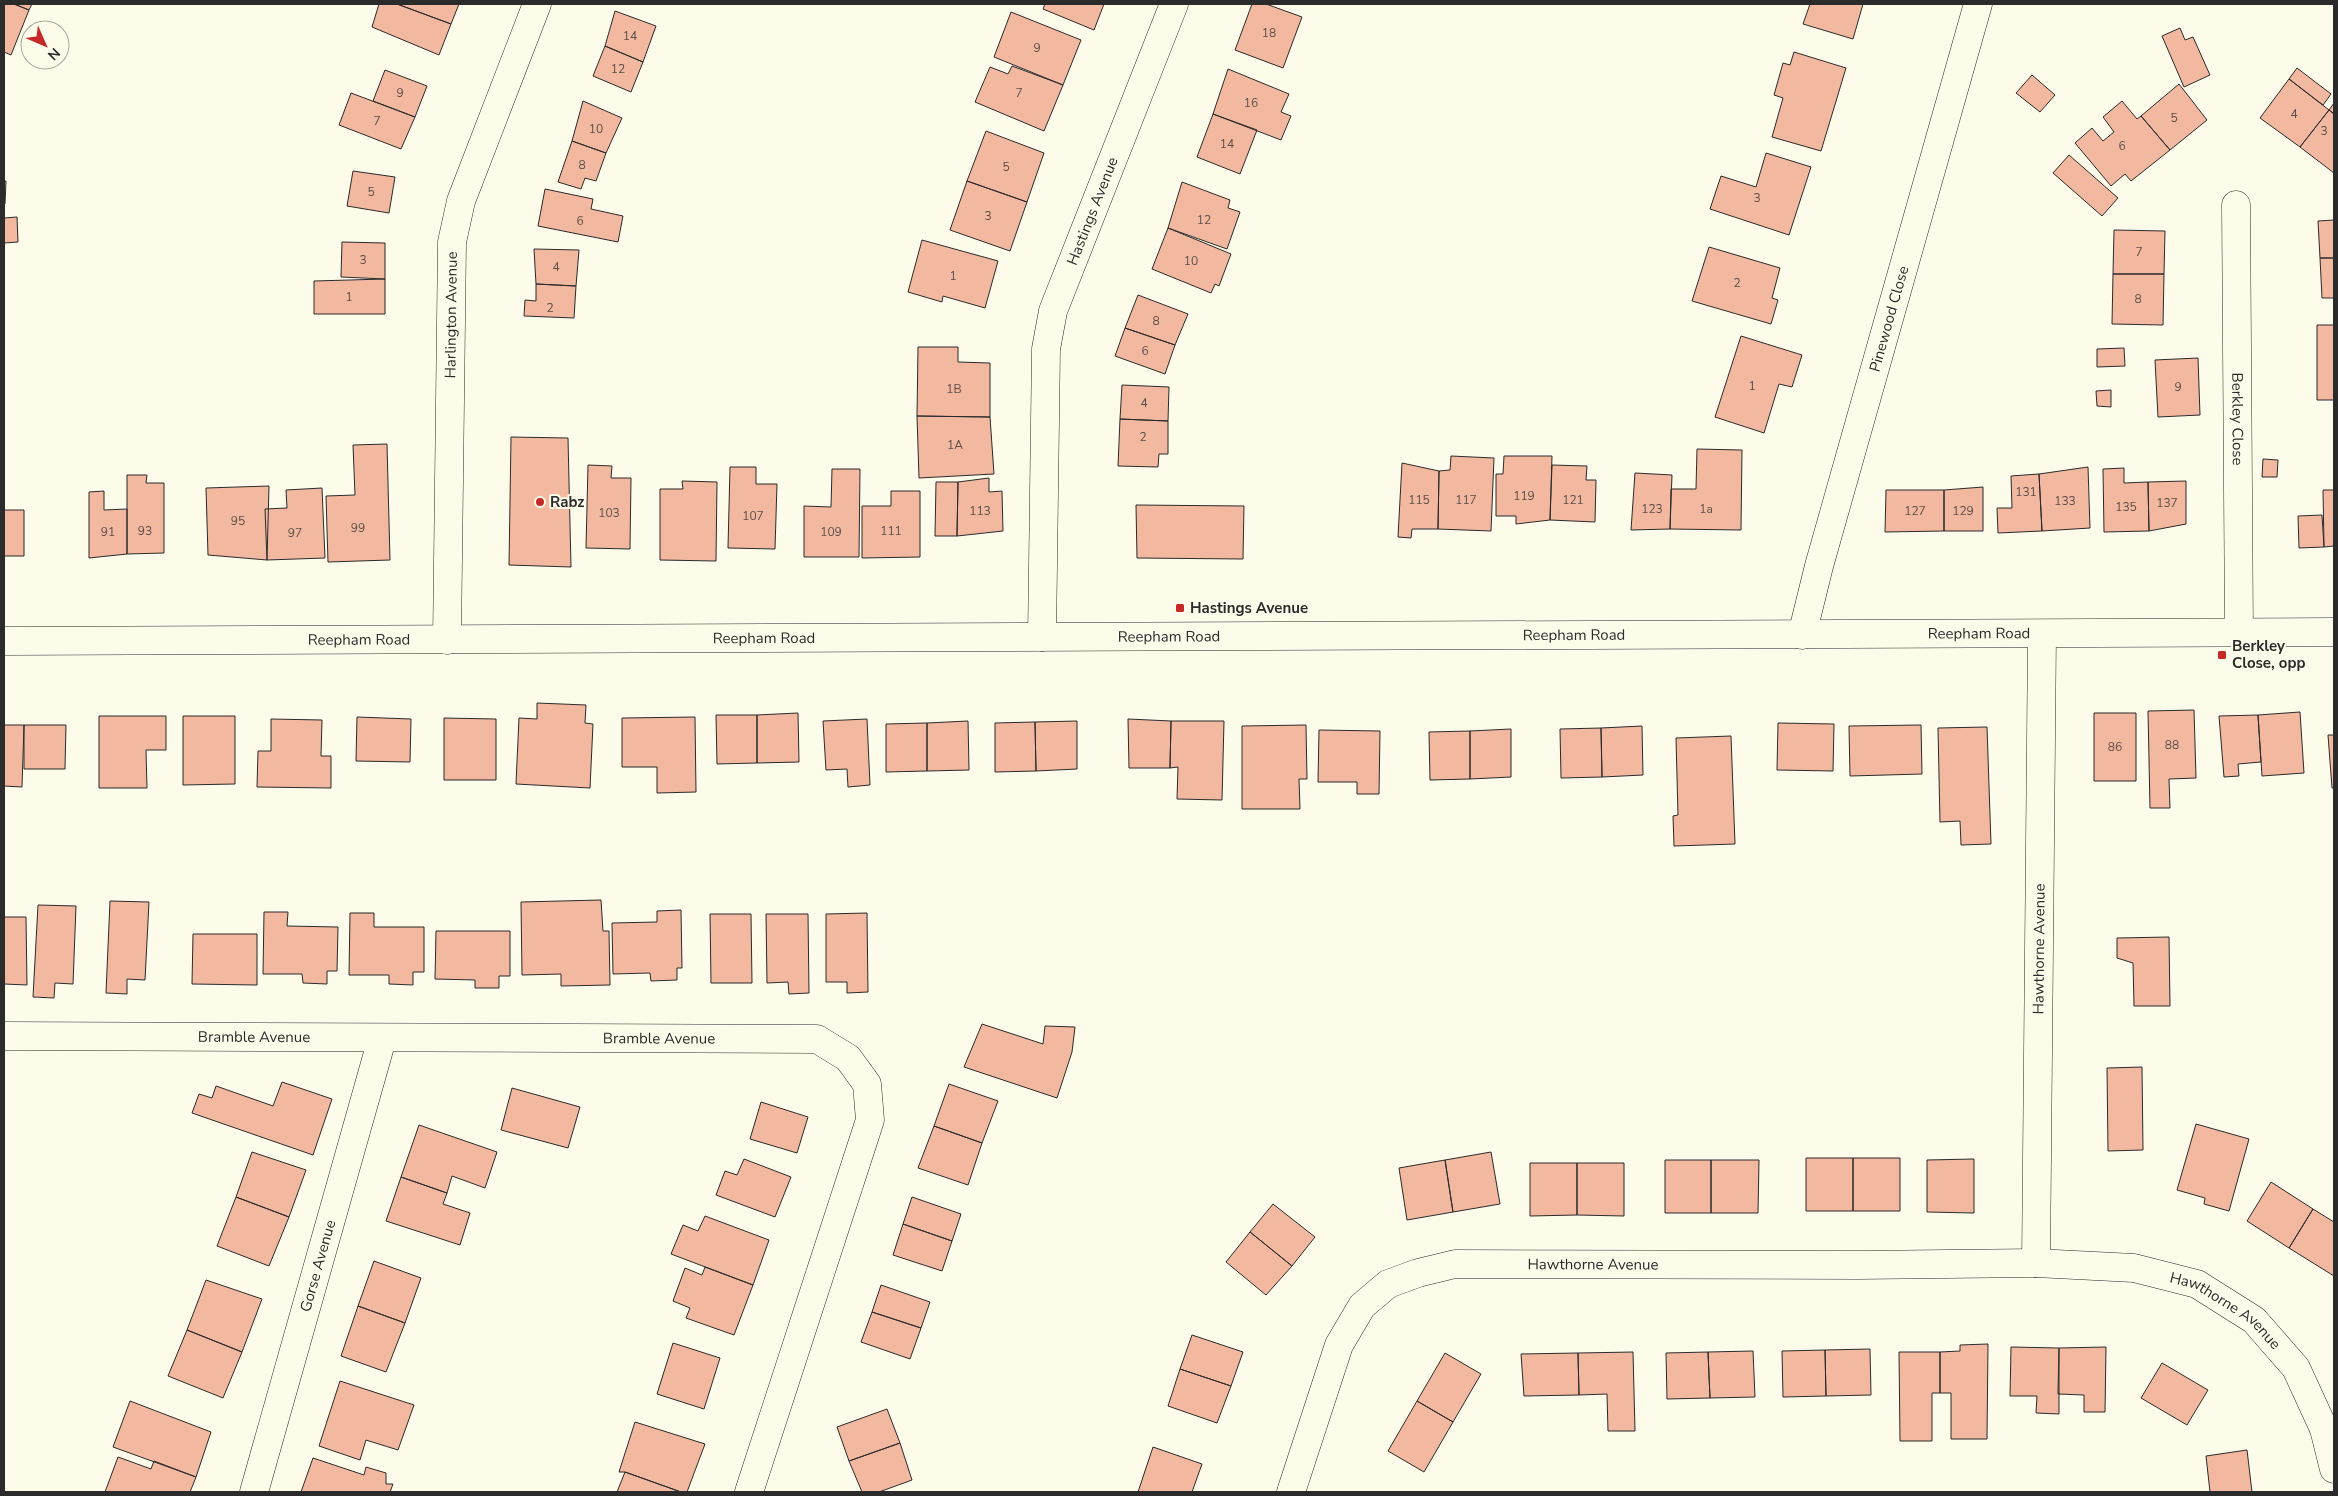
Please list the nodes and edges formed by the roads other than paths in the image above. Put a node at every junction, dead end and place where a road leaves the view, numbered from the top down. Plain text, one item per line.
1 (537, 4) edge
2 (1174, 4) edge
3 (1978, 4) edge
4 (2236, 205) dead end
5 (2239, 632) junction
6 (2334, 632) edge
7 (1802, 635) junction
8 (2042, 635) junction
9 (1042, 637) junction
10 (447, 640) junction
11 (4, 641) edge
12 (4, 1036) edge
13 (382, 1039) junction
14 (2036, 1263) junction
15 (2334, 1469) edge
16 (254, 1492) edge
17 (749, 1492) edge
18 (1292, 1492) edge

1 - 10 street, Harlington Avenue
2 - 9 street, Hastings Avenue
3 - 7 street, Pinewood Close
4 - 5 street, Berkley Close
5 - 6 street, Reepham Road
5 - 8 street, Reepham Road
7 - 8 street, Reepham Road
7 - 9 street, Reepham Road
8 - 14 street, Hawthorne Avenue
9 - 10 street, Reepham Road
10 - 11 street, Reepham Road
12 - 13 street, Bramble Avenue
13 - 16 street, Gorse Avenue
13 - 17 street, Bramble Avenue
14 - 15 street, Hawthorne Avenue
14 - 18 street, Hawthorne Avenue

